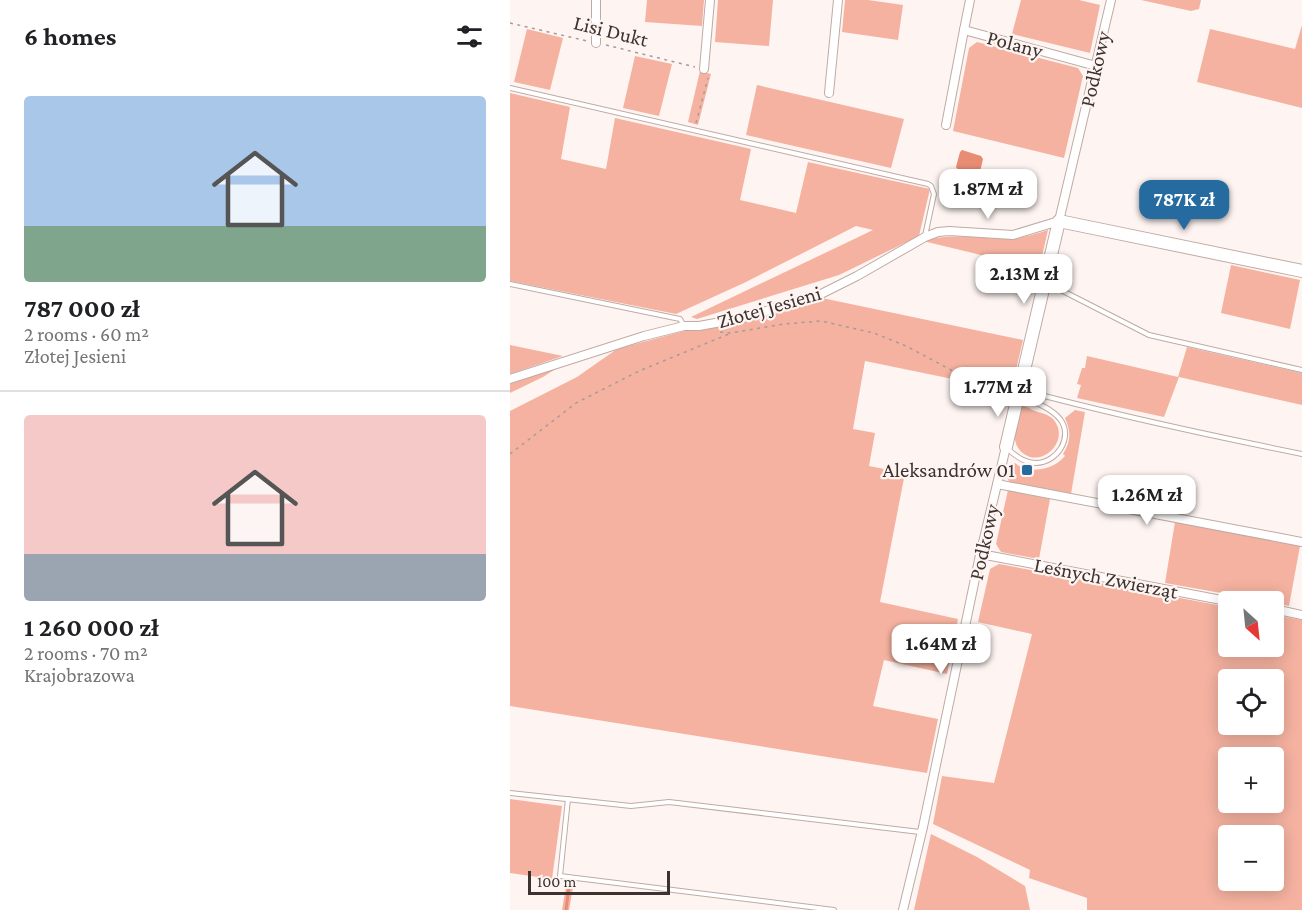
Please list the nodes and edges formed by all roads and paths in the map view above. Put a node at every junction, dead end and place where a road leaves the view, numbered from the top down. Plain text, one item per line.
1 (596, 0) edge
2 (710, 0) edge
3 (838, 0) edge
4 (970, 0) edge
5 (1110, 0) edge
6 (510, 23) edge
7 (964, 30) junction
8 (596, 43) junction
9 (705, 65) junction
10 (1096, 66) junction
11 (510, 88) edge
12 (829, 93) dead end
13 (946, 125) dead end
14 (694, 130) junction
15 (1059, 221) junction
16 (925, 237) junction
17 (1302, 271) edge
18 (510, 284) edge
19 (1044, 286) junction
20 (684, 326) junction
21 (720, 332) dead end
22 (731, 333) junction
23 (1302, 370) edge
24 (510, 379) edge
25 (1019, 393) junction
26 (1006, 447) junction
27 (510, 454) edge
28 (1302, 454) edge
29 (997, 484) junction
30 (1302, 542) edge
31 (980, 555) junction
32 (1218, 599) edge
33 (1284, 611) edge
34 (1302, 615) edge
35 (510, 792) edge
36 (568, 799) junction
37 (922, 832) junction
38 (834, 910) edge
39 (903, 910) edge

1 - 8 street
2 - 9 street
3 - 12 street
4 - 7 street, Polany
5 - 10 street, Podkowy
6 - 8 path, Lisi Dukt
7 - 10 street, Polany
7 - 13 street
8 - 9 path, Lisi Dukt
9 - 14 path
10 - 15 street, Podkowy
11 - 14 lane
14 - 16 lane
15 - 16 street, Złotej Jesieni
15 - 17 street, Złotej Jesieni
15 - 19 street, Podkowy
16 - 20 street, Złotej Jesieni
18 - 20 lane
19 - 23 lane
19 - 25 street, Podkowy
20 - 24 street, Złotej Jesieni
21 - 22 path
22 - 25 path
22 - 27 path
25 - 26 street, Podkowy
25 - 26 lane
25 - 28 lane
26 - 29 street, Podkowy
29 - 30 street
29 - 31 street, Podkowy
31 - 32 street, Leśnych Zwierząt
31 - 37 street, Podkowy
33 - 34 street
35 - 36 lane
36 - 37 lane
36 - 38 lane
37 - 39 street, Podkowy

